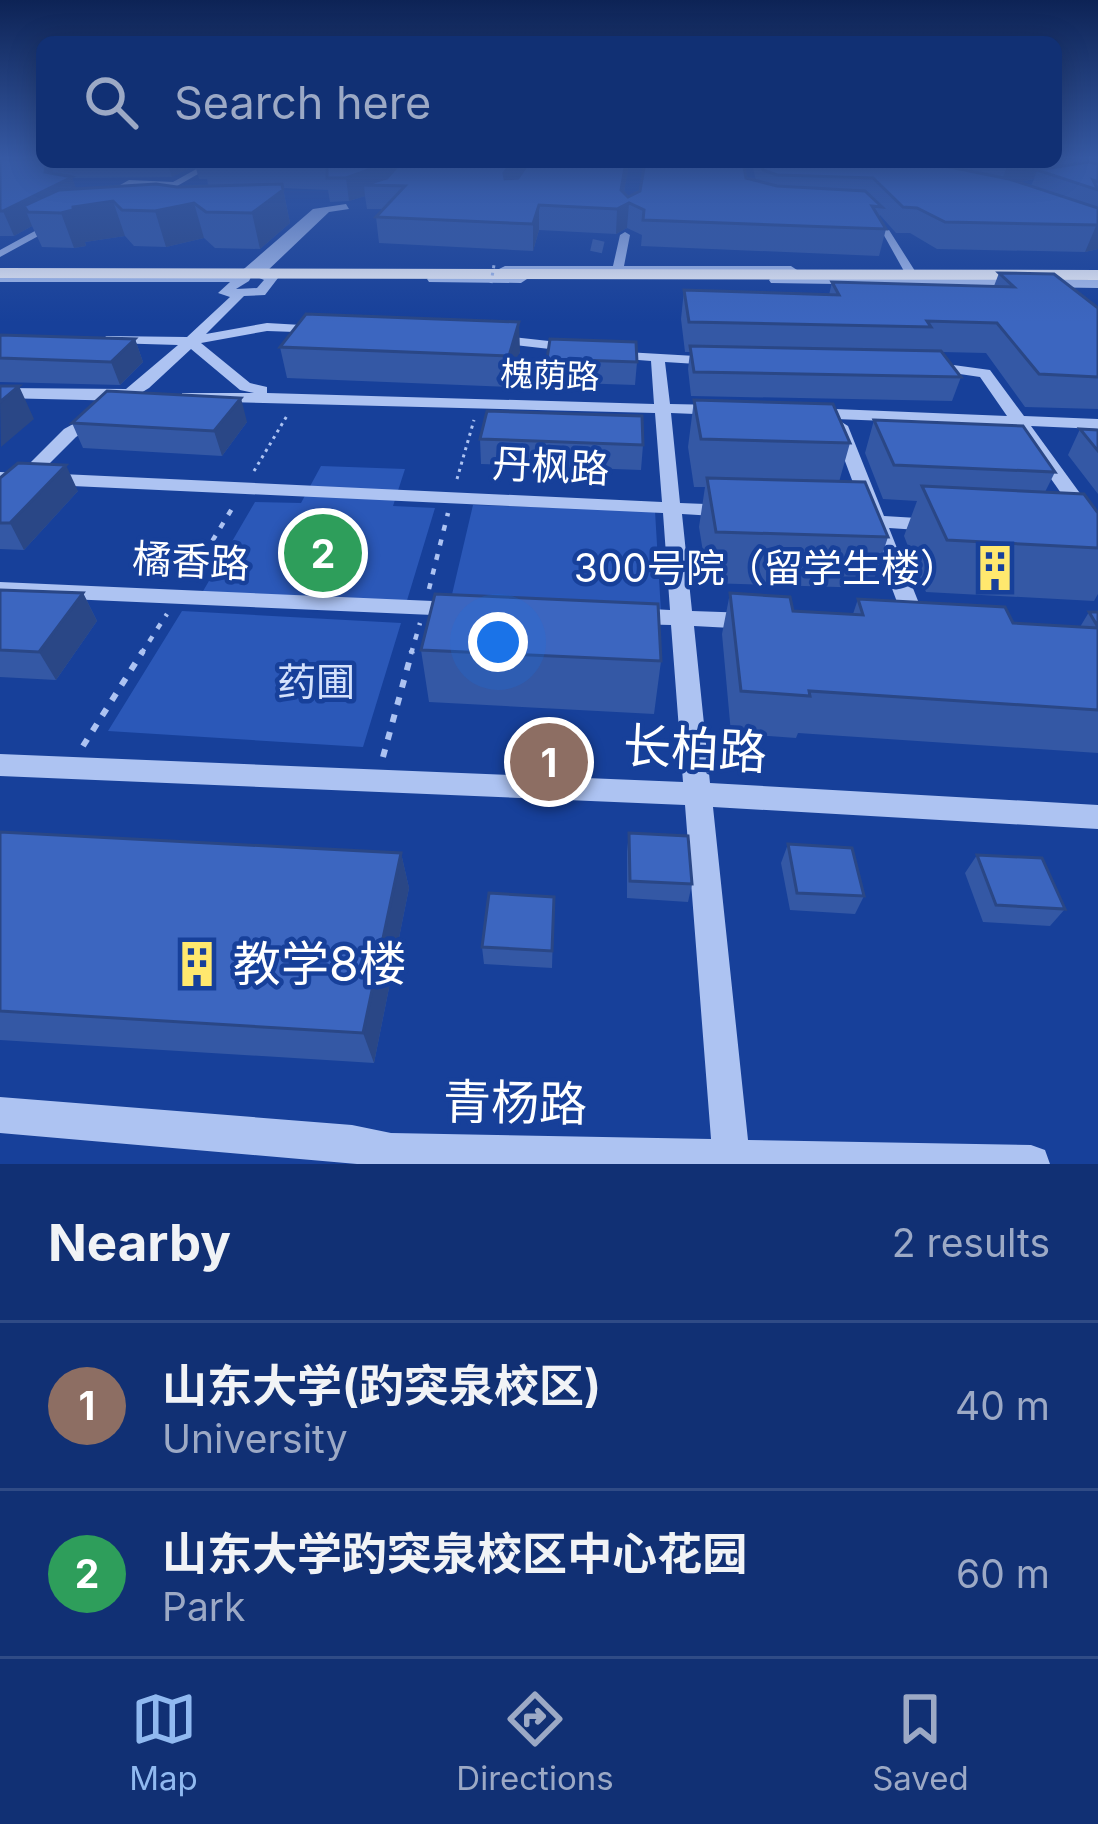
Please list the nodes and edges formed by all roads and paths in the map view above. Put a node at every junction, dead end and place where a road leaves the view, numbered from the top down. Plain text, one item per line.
1 (322, 213) edge
2 (74, 214) edge
3 (874, 214) edge
4 (626, 228) edge
5 (596, 252) tunnel mouth
6 (0, 254) edge
7 (494, 266) dead end
8 (591, 269) junction
9 (618, 269) junction
10 (909, 271) junction
11 (0, 273) edge
12 (1098, 277) edge
13 (250, 280) junction
14 (1034, 282) junction
15 (490, 283) dead end
16 (1058, 301) edge
17 (336, 331) edge
18 (474, 338) edge
19 (100, 339) edge
20 (190, 341) junction
21 (658, 360) junction
22 (726, 361) edge
23 (909, 365) edge
24 (0, 393) edge
25 (130, 394) junction
26 (154, 395) edge
27 (178, 395) edge
28 (297, 399) junction
29 (662, 408) junction
30 (749, 411) edge
31 (792, 412) edge
32 (836, 414) junction
33 (1020, 420) junction
34 (1098, 424) edge
35 (0, 477) edge
36 (26, 478) junction
37 (0, 503) edge
38 (670, 507) junction
39 (762, 513) edge
40 (830, 518) edge
41 (876, 521) junction
42 (965, 527) edge
43 (1076, 534) edge
44 (1098, 534) edge
45 (0, 589) edge
46 (471, 610) edge
47 (611, 616) edge
48 (682, 619) junction
49 (776, 622) edge
50 (917, 627) edge
51 (0, 764) edge
52 (698, 794) junction
53 (1098, 817) edge
54 (0, 1115) edge
55 (731, 1157) junction
56 (1031, 1164) edge

1 - 13 street
2 - 6 street
3 - 10 street
4 - 9 street
5 - 8 street
7 - 15 path, bridge
8 - 9 street
8 - 13 street
9 - 10 street
10 - 12 street
11 - 13 main road
12 - 14 main road
13 - 14 main road
13 - 20 street
14 - 16 street
17 - 20 street
18 - 21 street
19 - 20 street
20 - 25 street
20 - 28 street
21 - 22 street
21 - 29 street
23 - 33 street
24 - 25 street
25 - 26 street
25 - 36 street
27 - 28 street, 槐荫路
28 - 29 street, 槐荫路
29 - 30 street, 槐荫路
29 - 38 street
31 - 32 street
32 - 33 street
32 - 41 street
33 - 34 street
33 - 44 street
35 - 36 street, 丹枫路
36 - 37 street
36 - 38 street, 丹枫路
38 - 39 street, 丹枫路
38 - 48 street
40 - 41 street
41 - 42 street
41 - 50 street
43 - 44 street
45 - 46 street, 橘香路
47 - 48 street
48 - 49 street
48 - 52 street
51 - 52 street, 长柏路
52 - 53 street, 长柏路
52 - 55 street
54 - 55 street, 青杨路
55 - 56 street, 青杨路

